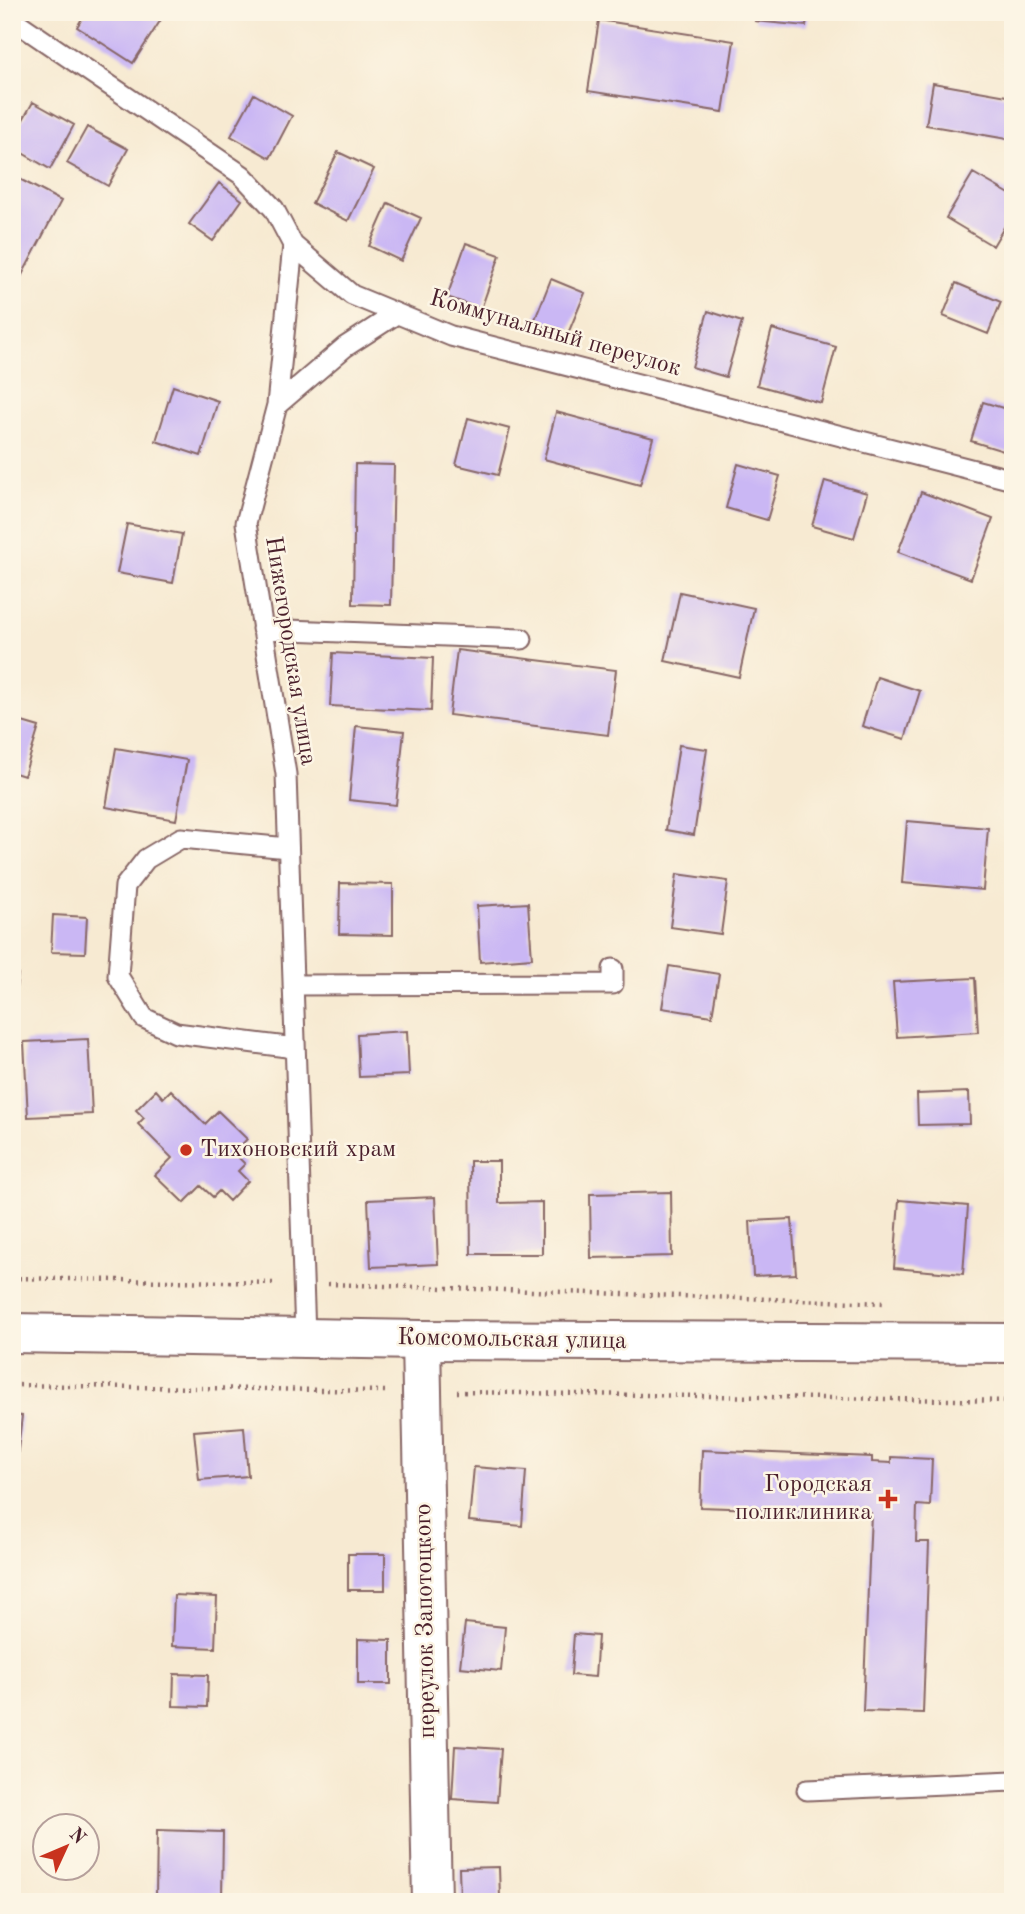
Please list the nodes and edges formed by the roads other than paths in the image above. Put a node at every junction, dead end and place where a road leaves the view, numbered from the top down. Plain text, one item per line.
1 (12, 19) edge
2 (293, 245) junction
3 (396, 314) junction
4 (277, 405) junction
5 (1013, 480) edge
6 (262, 629) junction
7 (522, 639) dead end
8 (288, 848) junction
9 (613, 970) dead end
10 (293, 985) junction
11 (295, 1048) junction
12 (12, 1333) edge
13 (305, 1336) junction
14 (421, 1340) junction
15 (1013, 1343) edge
16 (1013, 1781) edge
17 (807, 1790) dead end
18 (432, 1902) edge

1 - 2 lane, Коммунальный переулок
2 - 3 lane, Коммунальный переулок
2 - 4 lane, Нижегородская улица
3 - 4 lane
3 - 5 lane, Коммунальный переулок
4 - 6 lane, Нижегородская улица
6 - 7 lane
6 - 8 lane, Нижегородская улица
8 - 10 lane, Нижегородская улица
8 - 11 lane
9 - 10 lane
10 - 11 lane, Нижегородская улица
11 - 13 lane, Нижегородская улица
12 - 13 street, Комсомольская улица
13 - 14 street, Комсомольская улица
14 - 15 street, Комсомольская улица
14 - 18 street, переулок Запотоцкого
16 - 17 lane

